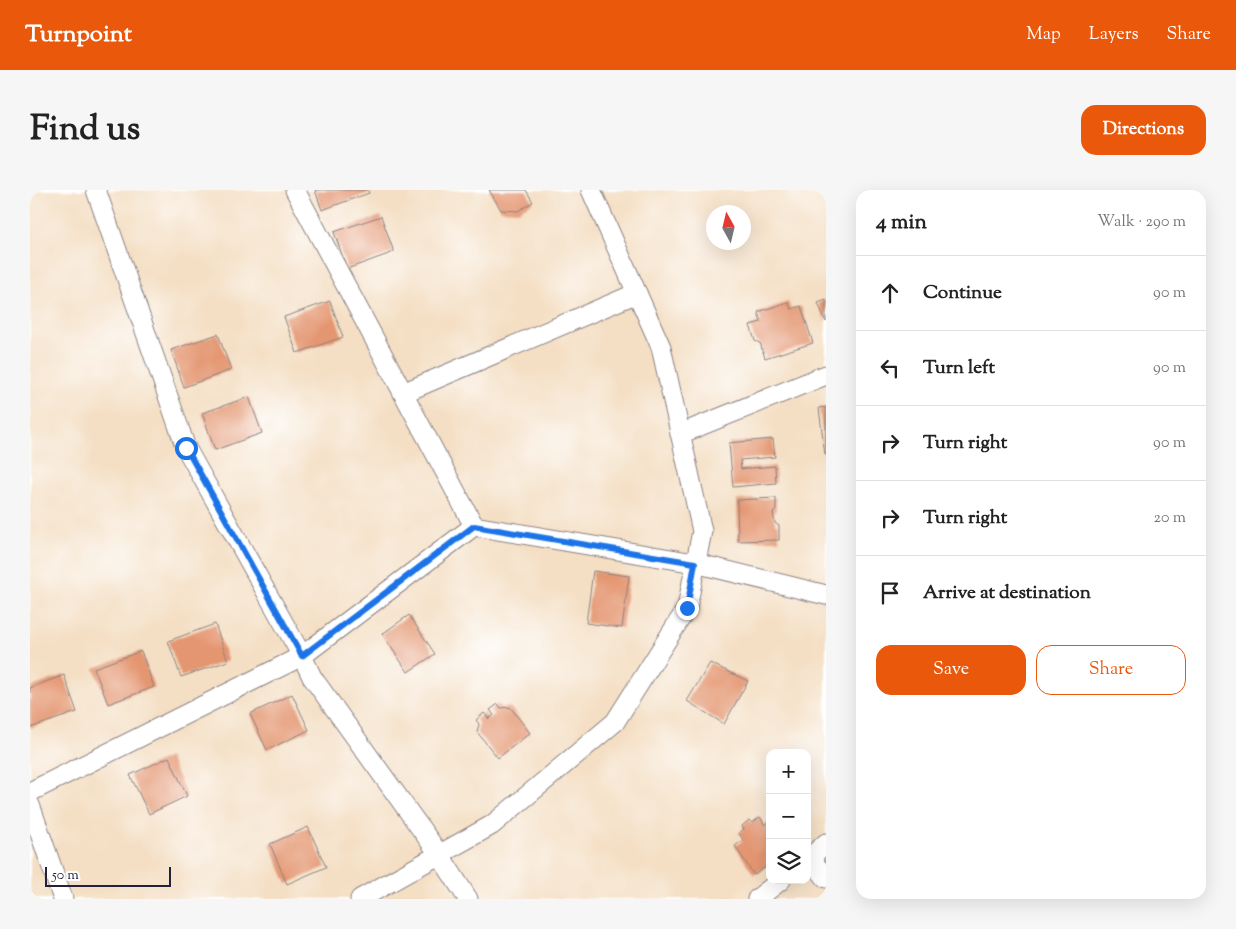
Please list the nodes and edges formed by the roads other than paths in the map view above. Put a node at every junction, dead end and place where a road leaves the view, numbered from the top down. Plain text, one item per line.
1 (96, 190) edge
2 (295, 190) edge
3 (591, 190) edge
4 (637, 293) junction
5 (826, 375) edge
6 (403, 393) junction
7 (680, 434) junction
8 (474, 526) junction
9 (695, 563) junction
10 (826, 595) edge
11 (302, 656) junction
12 (30, 792) edge
13 (30, 805) edge
14 (826, 843) edge
15 (438, 854) junction
16 (811, 856) edge
17 (811, 862) edge
18 (826, 878) edge
19 (777, 884) edge
20 (63, 899) edge
21 (360, 899) edge
22 (468, 899) edge
23 (757, 899) edge

1 - 11 street
2 - 6 street
3 - 4 street
4 - 6 street
4 - 7 street
5 - 7 street
6 - 8 street
7 - 9 street
8 - 9 street
8 - 11 street
9 - 10 street
9 - 15 street
11 - 12 street
11 - 15 street
13 - 20 street
14 - 16 street
15 - 21 street
15 - 22 street
17 - 18 street
19 - 23 street

